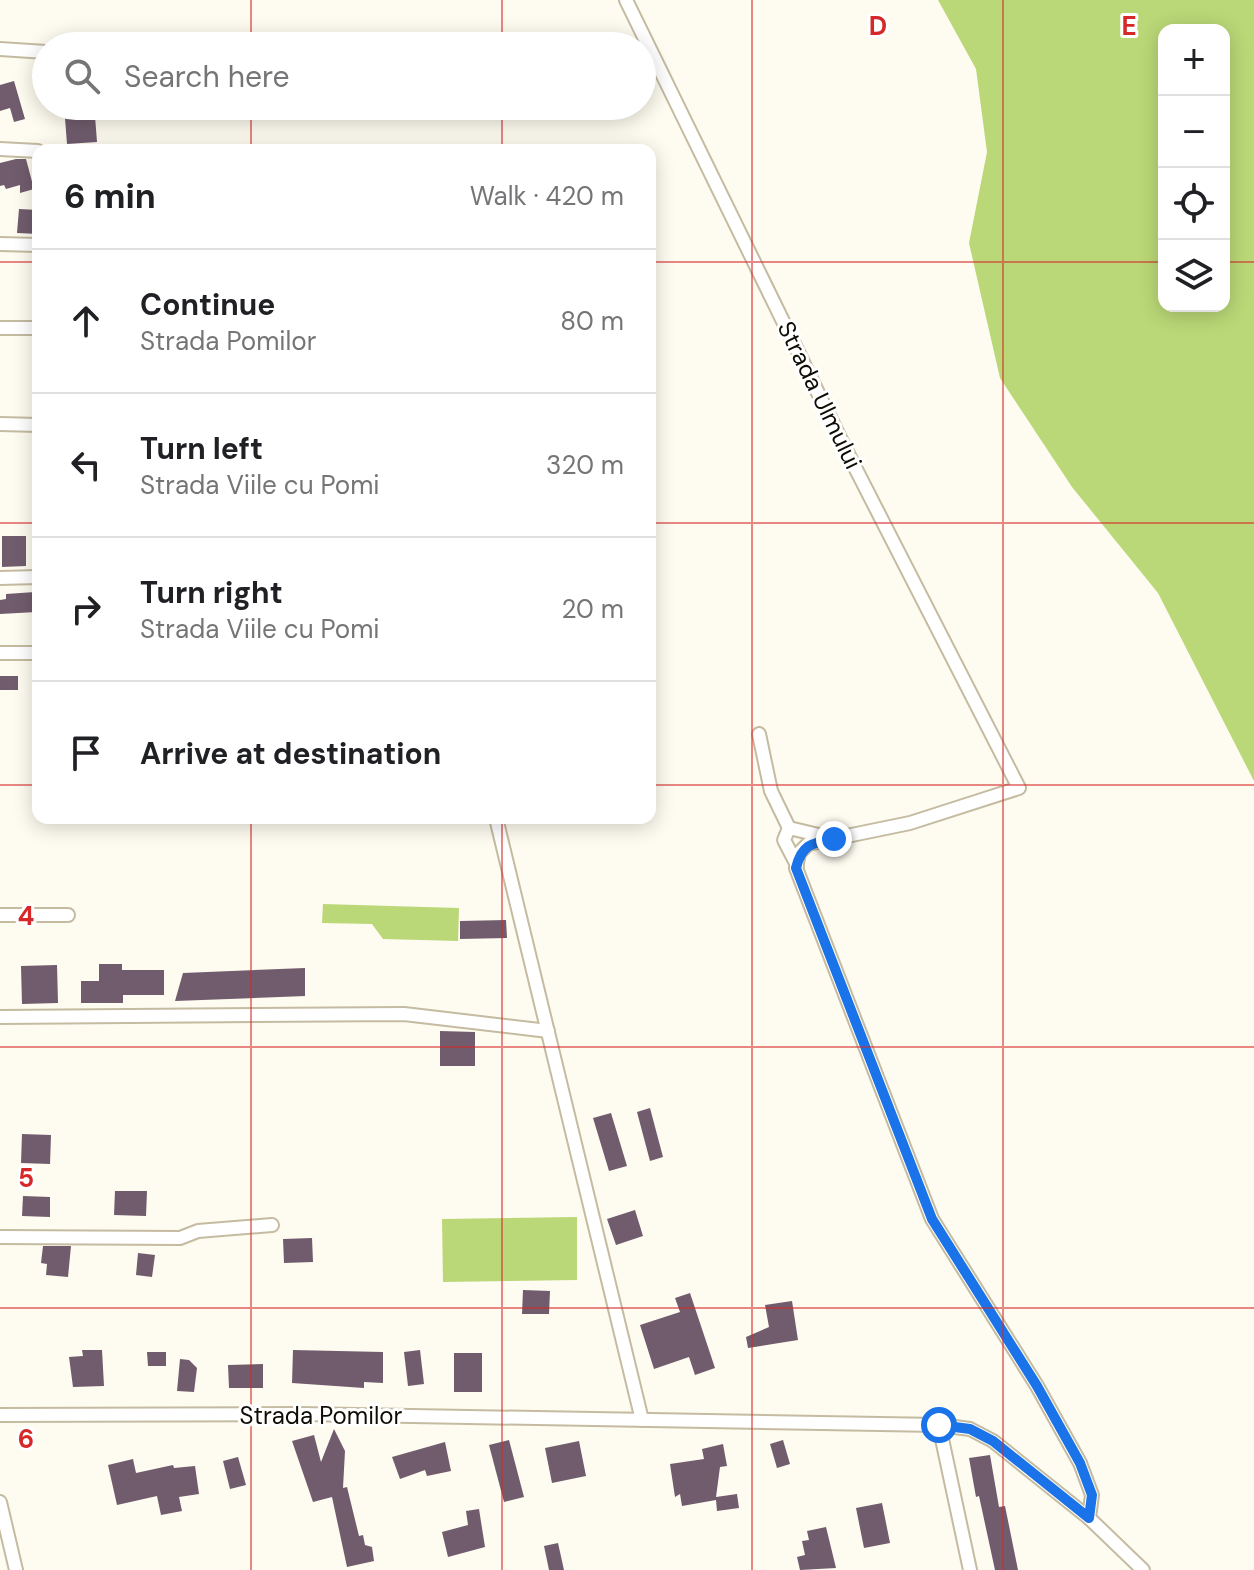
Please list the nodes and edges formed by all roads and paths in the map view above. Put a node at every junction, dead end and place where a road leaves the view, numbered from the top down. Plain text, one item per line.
1 (626, 0) edge
2 (642, 32) edge
3 (0, 49) edge
4 (32, 51) edge
5 (656, 61) edge
6 (0, 149) edge
7 (32, 151) edge
8 (0, 244) edge
9 (32, 245) edge
10 (0, 328) edge
11 (32, 328) edge
12 (0, 424) edge
13 (32, 425) edge
14 (32, 577) edge
15 (0, 578) edge
16 (0, 653) edge
17 (32, 653) edge
18 (759, 734) dead end
19 (497, 824) edge
20 (789, 828) junction
21 (834, 839) junction
22 (797, 865) junction
23 (0, 915) edge
24 (68, 915) dead end
25 (0, 1017) edge
26 (548, 1031) junction
27 (272, 1225) dead end
28 (0, 1237) edge
29 (0, 1415) edge
30 (642, 1420) junction
31 (939, 1425) junction
32 (0, 1502) edge
33 (1089, 1518) junction
34 (16, 1570) edge
35 (970, 1570) edge
36 (1143, 1570) edge

1 - 2 street, Strada Ulmului
3 - 4 street
5 - 21 street, Strada Ulmului
6 - 7 street
8 - 9 street
10 - 11 street
12 - 13 street
14 - 15 street
16 - 17 street
18 - 20 street
19 - 26 street
20 - 21 street
20 - 22 street
21 - 22 street
22 - 33 street
23 - 24 street
25 - 26 street
26 - 30 street
27 - 28 street
29 - 30 street, Strada Pomilor
30 - 31 street, Strada Pomilor
31 - 33 street, Strada Pomilor
31 - 35 street
32 - 34 street
33 - 36 street, Strada Pomilor

